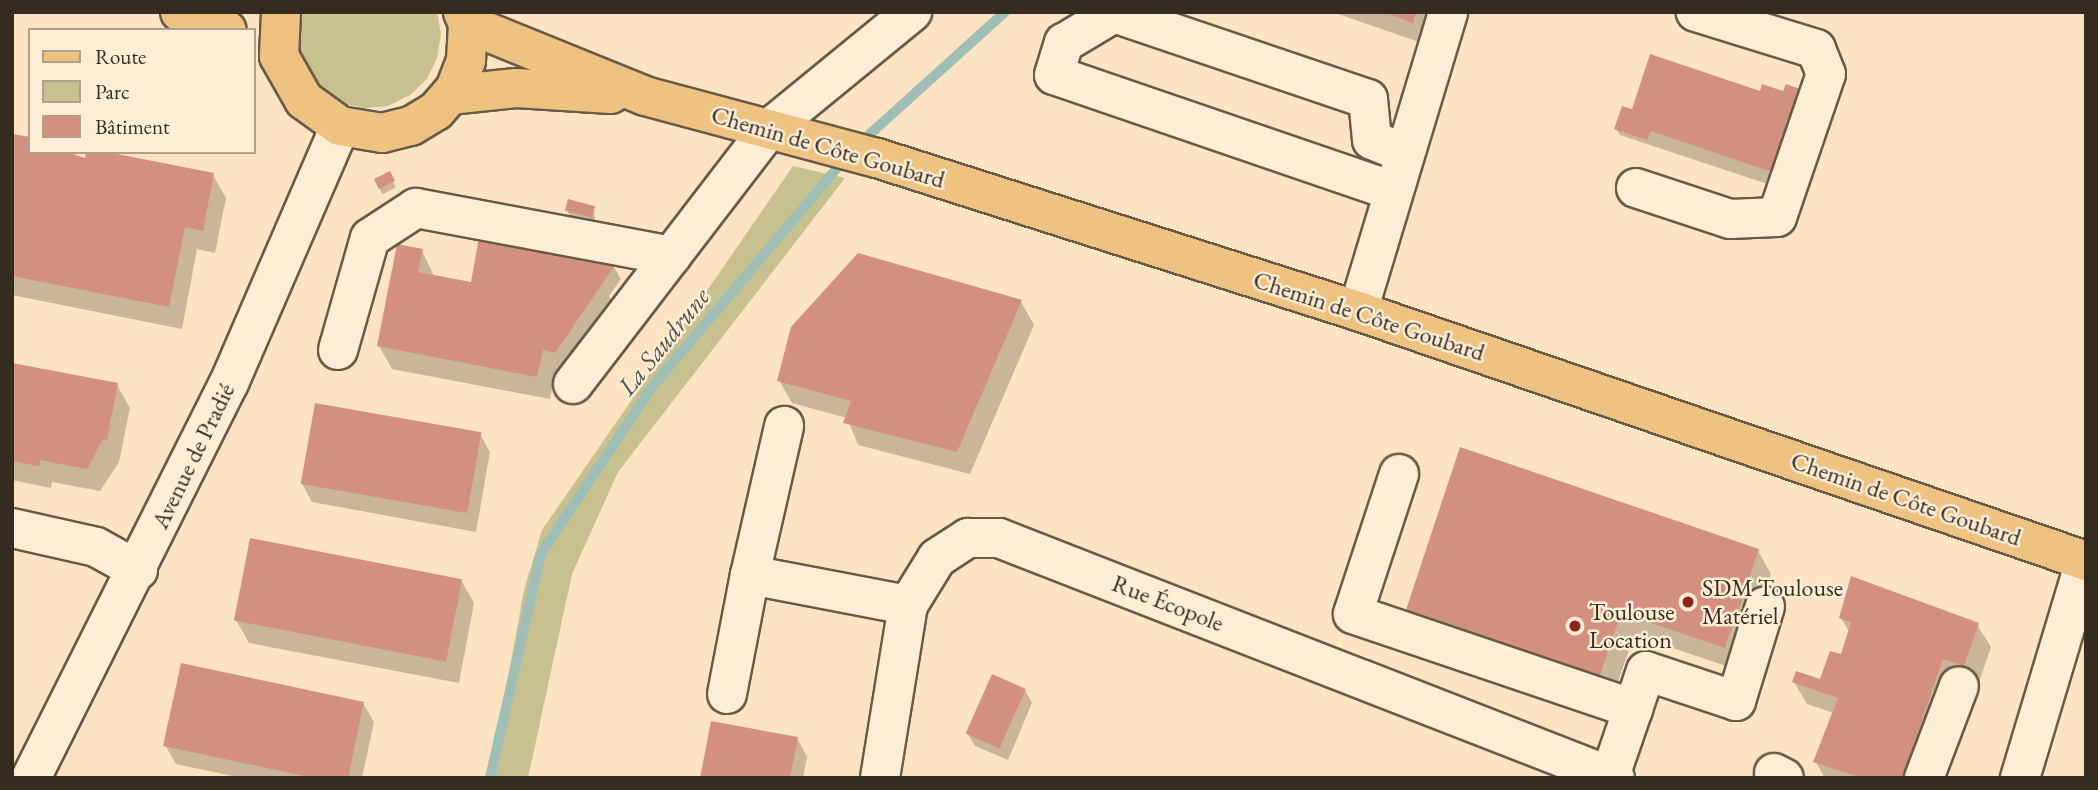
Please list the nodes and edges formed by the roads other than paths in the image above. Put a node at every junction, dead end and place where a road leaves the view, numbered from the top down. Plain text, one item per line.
1 (180, 12) edge
2 (281, 12) edge
3 (870, 12) edge
4 (912, 12) edge
5 (1448, 12) edge
6 (1696, 12) edge
7 (465, 18) edge
8 (1766, 22) edge
9 (222, 28) edge
10 (266, 49) edge
11 (450, 95) junction
12 (645, 96) junction
13 (753, 125) junction
14 (340, 126) junction
15 (1388, 146) junction
16 (1374, 184) junction
17 (1636, 188) dead end
18 (672, 256) junction
19 (1358, 311) junction
20 (338, 350) dead end
21 (573, 384) dead end
22 (784, 426) dead end
23 (1399, 474) dead end
24 (12, 528) edge
25 (2086, 561) edge
26 (138, 570) junction
27 (750, 575) junction
28 (908, 605) junction
29 (1765, 606) dead end
30 (1368, 620) junction
31 (1351, 674) junction
32 (1959, 686) dead end
33 (727, 694) dead end
34 (1633, 709) junction
35 (1612, 777) edge
36 (31, 778) edge
37 (880, 778) edge
38 (1924, 778) edge
39 (2020, 778) edge

1 - 9 main road
2 - 10 main road
3 - 13 street
4 - 13 street
5 - 15 street
6 - 8 street
7 - 11 main road
7 - 12 main road, Chemin de Côte Goubard
8 - 17 street
10 - 14 main road
11 - 12 main road, Chemin de Côte Goubard
11 - 14 main road
12 - 13 main road, Chemin de Côte Goubard
13 - 18 street
13 - 19 main road, Chemin de Côte Goubard
14 - 26 street, Avenue de Pradié
15 - 16 street
15 - 16 street
16 - 19 street
18 - 20 street
18 - 21 street
19 - 25 main road, Chemin de Côte Goubard
22 - 27 street
23 - 30 street
24 - 26 street
25 - 39 street
26 - 36 street, Avenue de Pradié
27 - 28 street
27 - 33 street
28 - 31 street, Rue Écopole
28 - 37 street, Rue Écopole
29 - 34 street
30 - 31 street
30 - 34 street
31 - 35 street, Rue Écopole
32 - 38 street
34 - 35 street

